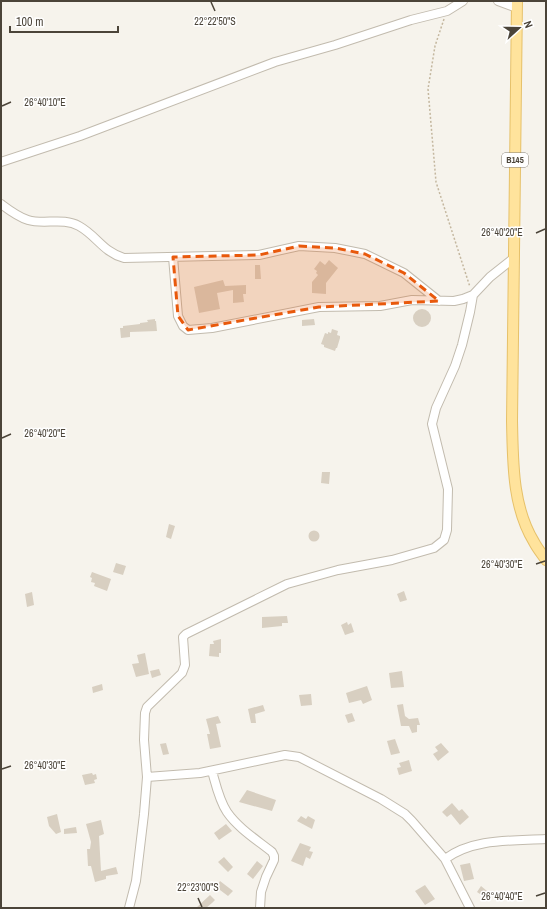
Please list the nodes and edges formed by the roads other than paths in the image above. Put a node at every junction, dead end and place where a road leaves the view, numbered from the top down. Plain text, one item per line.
1 (463, 1) edge
2 (498, 1) edge
3 (517, 4) edge
4 (1, 162) edge
5 (1, 204) edge
6 (173, 257) junction
7 (514, 258) junction
8 (473, 295) junction
9 (439, 301) junction
10 (546, 560) edge
11 (212, 771) junction
12 (146, 777) junction
13 (546, 839) edge
14 (444, 858) junction
15 (129, 908) edge
16 (260, 908) edge
17 (470, 908) edge

1 - 4 street
2 - 3 street
3 - 7 main road, B145
5 - 6 street
6 - 9 street
6 - 9 street
7 - 8 street
7 - 10 main road, B145
8 - 9 street
8 - 12 street
11 - 12 street
11 - 14 street
11 - 16 street
12 - 15 street
13 - 14 street
14 - 17 street

